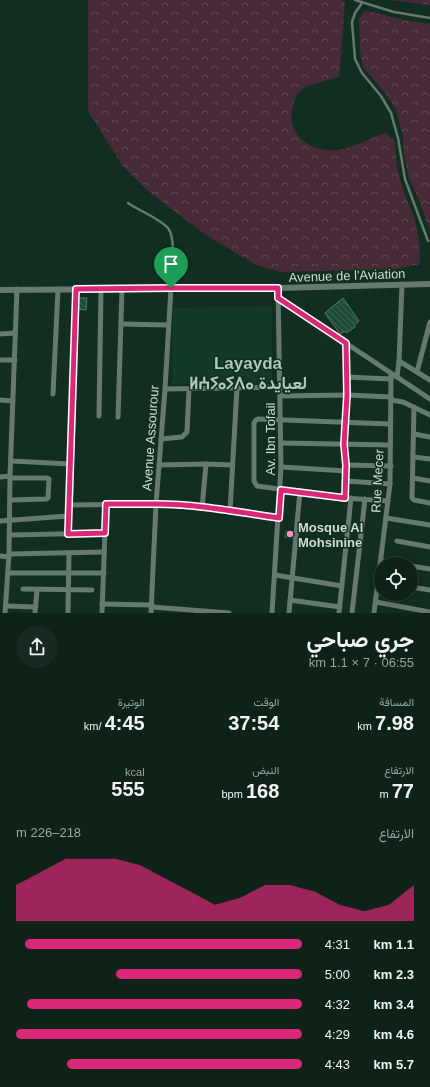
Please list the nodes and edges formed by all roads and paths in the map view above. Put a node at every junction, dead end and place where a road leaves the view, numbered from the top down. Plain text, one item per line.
1 (355, 0) edge
2 (362, 3) junction
3 (430, 18) edge
4 (128, 203) dead end
5 (428, 241) dead end
6 (402, 284) junction
7 (430, 284) edge
8 (171, 288) junction
9 (278, 288) junction
10 (17, 289) junction
11 (58, 289) junction
12 (76, 289) junction
13 (101, 289) junction
14 (122, 289) junction
15 (0, 290) edge
16 (278, 298) junction
17 (430, 322) edge
18 (121, 324) junction
19 (168, 325) junction
20 (15, 333) junction
21 (0, 334) edge
22 (346, 343) junction
23 (0, 360) edge
24 (16, 360) junction
25 (399, 361) junction
26 (417, 372) junction
27 (393, 376) junction
28 (346, 377) junction
29 (430, 380) edge
30 (281, 387) junction
31 (237, 388) junction
32 (165, 389) junction
33 (189, 389) junction
34 (53, 394) dead end
35 (347, 395) junction
36 (281, 396) junction
37 (391, 399) junction
38 (430, 399) edge
39 (0, 400) edge
40 (13, 400) junction
41 (414, 407) junction
42 (430, 415) edge
43 (98, 416) dead end
44 (118, 417) dead end
45 (281, 421) junction
46 (345, 423) junction
47 (390, 424) junction
48 (414, 434) junction
49 (430, 437) edge
50 (161, 439) junction
51 (281, 443) junction
52 (344, 444) junction
53 (390, 445) junction
54 (414, 457) junction
55 (430, 459) edge
56 (11, 461) junction
57 (70, 464) junction
58 (206, 464) junction
59 (159, 465) junction
60 (232, 465) junction
61 (391, 466) junction
62 (281, 467) junction
63 (346, 468) junction
64 (0, 477) edge
65 (10, 477) junction
66 (413, 478) junction
67 (346, 480) junction
68 (430, 480) edge
69 (390, 484) junction
70 (281, 490) junction
71 (300, 492) junction
72 (345, 498) junction
73 (351, 498) junction
74 (365, 499) junction
75 (10, 500) junction
76 (388, 501) junction
77 (430, 503) edge
78 (106, 504) junction
79 (156, 504) junction
80 (68, 505) junction
81 (202, 508) junction
82 (230, 511) junction
83 (68, 516) junction
84 (279, 518) junction
85 (386, 518) junction
86 (9, 520) junction
87 (0, 521) edge
88 (430, 525) edge
89 (105, 533) junction
90 (68, 534) junction
91 (10, 535) junction
92 (398, 541) dead end
93 (430, 547) edge
94 (104, 552) junction
95 (69, 553) junction
96 (9, 555) junction
97 (0, 556) edge
98 (381, 557) edge
99 (418, 567) edge
100 (430, 569) edge
101 (68, 572) junction
102 (8, 573) junction
103 (104, 573) junction
104 (275, 575) junction
105 (291, 578) junction
106 (342, 586) junction
107 (418, 588) edge
108 (23, 589) dead end
109 (37, 590) junction
110 (68, 590) junction
111 (92, 590) dead end
112 (430, 590) edge
113 (290, 600) junction
114 (376, 602) joint
115 (102, 604) junction
116 (6, 606) junction
117 (152, 606) junction
118 (36, 607) junction
119 (340, 607) junction
120 (179, 611) edge
121 (212, 612) edge
122 (430, 612) edge
123 (5, 613) edge
124 (35, 613) edge
125 (68, 613) edge
126 (102, 613) edge
127 (152, 613) edge
128 (229, 613) edge
129 (272, 613) edge
130 (289, 613) edge
131 (339, 613) edge
132 (352, 613) edge
133 (374, 613) edge

1 - 2 lane
2 - 3 lane
2 - 5 lane
4 - 8 lane
6 - 7 street, Avenue de l'Aviation
6 - 9 street, Avenue de l'Aviation
6 - 25 street, Rue Mecer
8 - 9 street, Avenue de l'Aviation
8 - 14 street, Avenue de l'Aviation
8 - 19 street, Avenue Assourour
9 - 16 street, Av. Ibn Tofail
10 - 11 street, Avenue de l'Aviation
10 - 15 street, Avenue de l'Aviation
10 - 20 street
11 - 12 street, Avenue de l'Aviation
11 - 34 street
12 - 13 street, Avenue de l'Aviation
12 - 57 street
13 - 14 street, Avenue de l'Aviation
13 - 43 street
14 - 18 street
16 - 22 street
16 - 30 street, Av. Ibn Tofail
17 - 26 street
18 - 19 street
18 - 44 street
19 - 32 street, Avenue Assourour
20 - 21 street
20 - 24 street
22 - 27 street
22 - 28 street
23 - 24 street
24 - 40 street
25 - 26 street
25 - 27 street, Rue Mecer
26 - 29 street
27 - 28 street
27 - 37 street, Rue Mecer
27 - 38 street
28 - 35 street
30 - 31 street
30 - 36 street, Av. Ibn Tofail
31 - 33 street
31 - 60 street
32 - 33 street
32 - 50 street, Avenue Assourour
33 - 50 street
35 - 36 street
35 - 37 street
35 - 46 street
36 - 45 street, Av. Ibn Tofail
37 - 41 street
37 - 47 street, Rue Mecer
39 - 40 street
40 - 56 street
41 - 42 street
41 - 48 street
45 - 46 street
45 - 51 street, Av. Ibn Tofail
45 - 70 street
46 - 47 street
46 - 52 street
47 - 53 street, Rue Mecer
48 - 49 street
48 - 54 street
50 - 59 street, Avenue Assourour
51 - 52 street
51 - 62 street, Av. Ibn Tofail
52 - 53 street
52 - 63 street
53 - 61 street, Rue Mecer
54 - 55 street
54 - 66 street
56 - 57 street
56 - 65 street
57 - 80 street
58 - 59 street
58 - 60 street
58 - 81 street
59 - 79 street, Avenue Assourour
60 - 82 street
61 - 63 street
61 - 69 street, Rue Mecer
62 - 63 street
62 - 70 street, Av. Ibn Tofail
63 - 67 street
64 - 65 street
65 - 75 street
65 - 75 street
66 - 68 street
66 - 77 street
67 - 69 street
67 - 72 street
69 - 76 street, Rue Mecer
70 - 71 street
70 - 84 street, Av. Ibn Tofail
71 - 72 street
71 - 105 street
72 - 73 street
73 - 74 street
73 - 106 street
74 - 76 street
74 - 132 street
75 - 86 street
76 - 85 street, Rue Mecer
78 - 79 street
78 - 80 street
78 - 89 street
79 - 81 street
79 - 117 street, Avenue Assourour
80 - 83 street
81 - 82 street
82 - 84 street
83 - 86 street
83 - 90 street
84 - 104 street, Av. Ibn Tofail
85 - 88 street
85 - 98 street, Rue Mecer
86 - 87 street
86 - 91 street
89 - 90 street
89 - 94 street
90 - 91 street
91 - 96 street
92 - 93 street
94 - 95 street
94 - 103 street
95 - 96 street
95 - 101 street
96 - 97 street
96 - 102 street
99 - 100 street
101 - 102 street
101 - 103 street
101 - 110 street
102 - 116 street
103 - 115 street
104 - 105 street
104 - 129 street, Av. Ibn Tofail
105 - 106 street
105 - 113 street
106 - 119 street
107 - 112 street
108 - 109 street
109 - 110 street
109 - 118 street
110 - 111 street
110 - 125 street
113 - 119 street
113 - 130 street
114 - 122 street
114 - 133 street, Rue Mecer
115 - 117 street
115 - 126 street
116 - 118 street
116 - 123 street
117 - 120 street
117 - 127 street, Avenue Assourour
118 - 124 street
119 - 131 street
120 - 121 street
121 - 128 street

